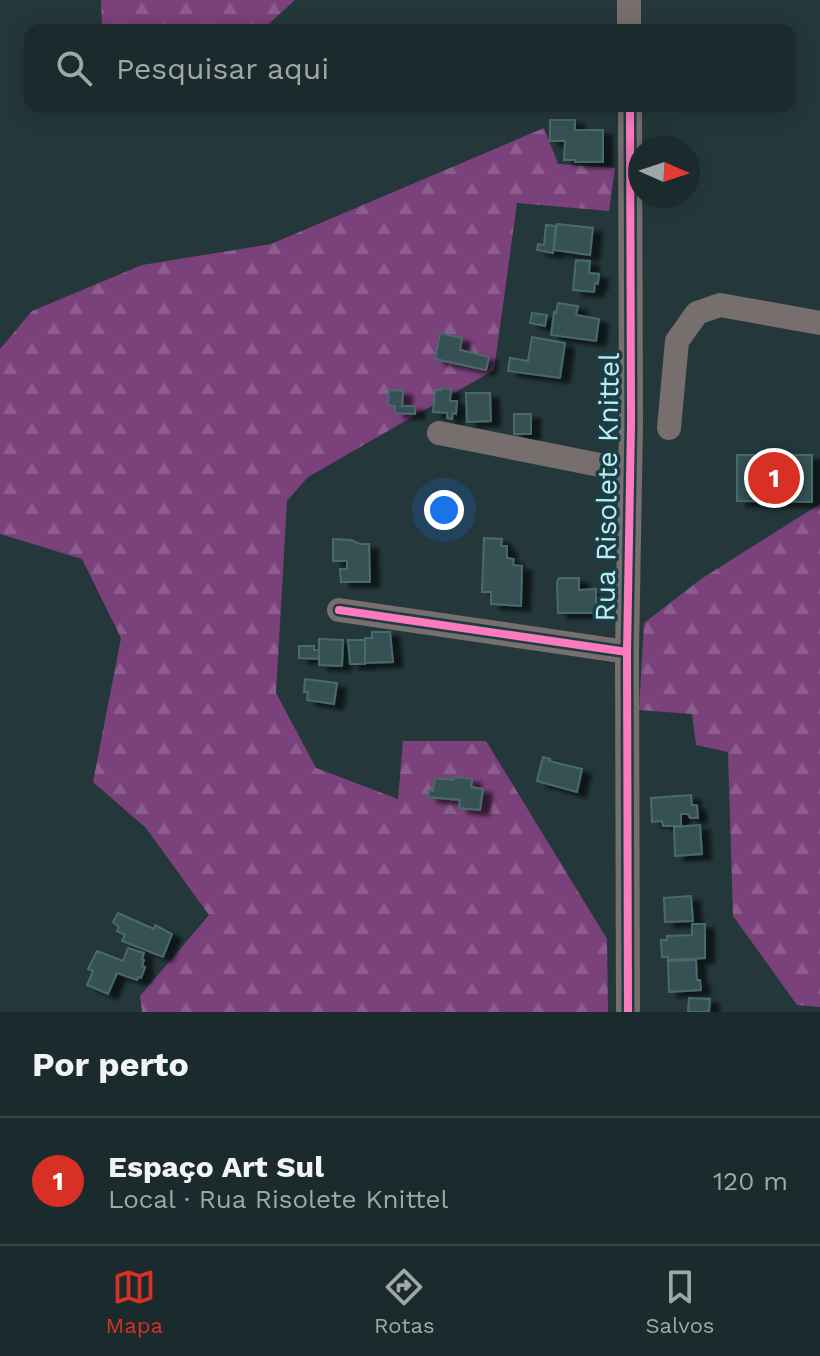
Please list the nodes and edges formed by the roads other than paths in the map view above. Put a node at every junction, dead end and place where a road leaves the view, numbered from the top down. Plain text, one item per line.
1 (629, 0) edge
2 (629, 24) edge
3 (630, 112) edge
4 (820, 323) edge
5 (669, 428) dead end
6 (439, 433) dead end
7 (630, 471) junction
8 (339, 610) dead end
9 (627, 652) junction
10 (628, 1012) edge

1 - 2 street
3 - 7 street, Rua Risolete Knittel
4 - 5 street
6 - 7 street
7 - 9 street, Rua Risolete Knittel
8 - 9 street
9 - 10 street, Rua Risolete Knittel

